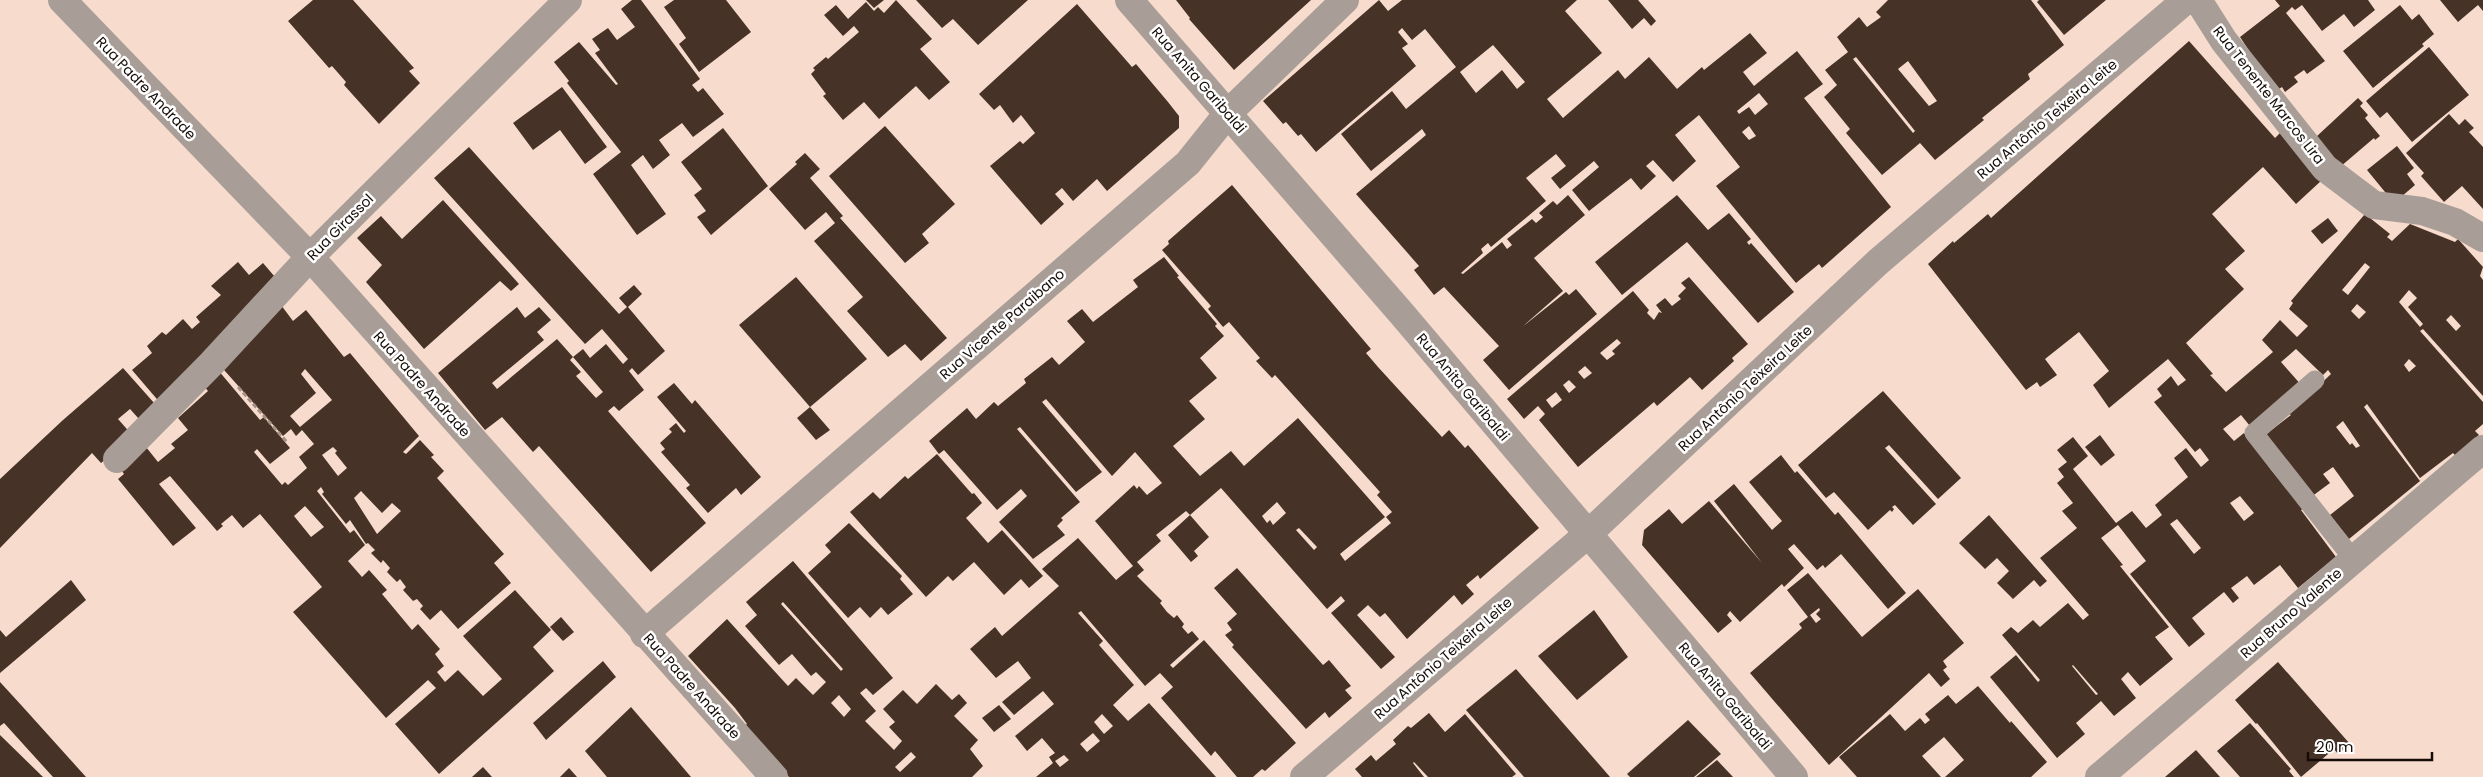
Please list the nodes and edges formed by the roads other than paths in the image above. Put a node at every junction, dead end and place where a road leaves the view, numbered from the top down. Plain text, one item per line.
1 (62, 0) edge
2 (568, 0) edge
3 (1129, 0) edge
4 (1345, 0) edge
5 (2186, 0) edge
6 (2198, 0) edge
7 (1228, 113) junction
8 (2483, 238) edge
9 (310, 258) junction
10 (2315, 380) dead end
11 (2483, 449) edge
12 (117, 459) dead end
13 (1588, 534) junction
14 (2353, 560) junction
15 (644, 634) junction
16 (774, 777) edge
17 (1304, 777) edge
18 (1794, 777) edge
19 (2099, 777) edge

1 - 9 street, Rua Padre Andrade
2 - 9 street, Rua Girassol
3 - 7 street, Rua Anita Garibaldi
4 - 7 street, Rua Vicente Paraibano
5 - 13 street, Rua Antônio Teixeira Leite
6 - 8 street, Rua Tenente Marcos Lira
7 - 13 street, Rua Anita Garibaldi
7 - 15 street, Rua Vicente Paraibano
9 - 12 street, Rua Girassol
9 - 15 street, Rua Padre Andrade
10 - 14 lane
11 - 14 street, Rua Bruno Valente
13 - 17 street, Rua Antônio Teixeira Leite
13 - 18 street, Rua Anita Garibaldi
14 - 19 street, Rua Bruno Valente
15 - 16 street, Rua Padre Andrade

